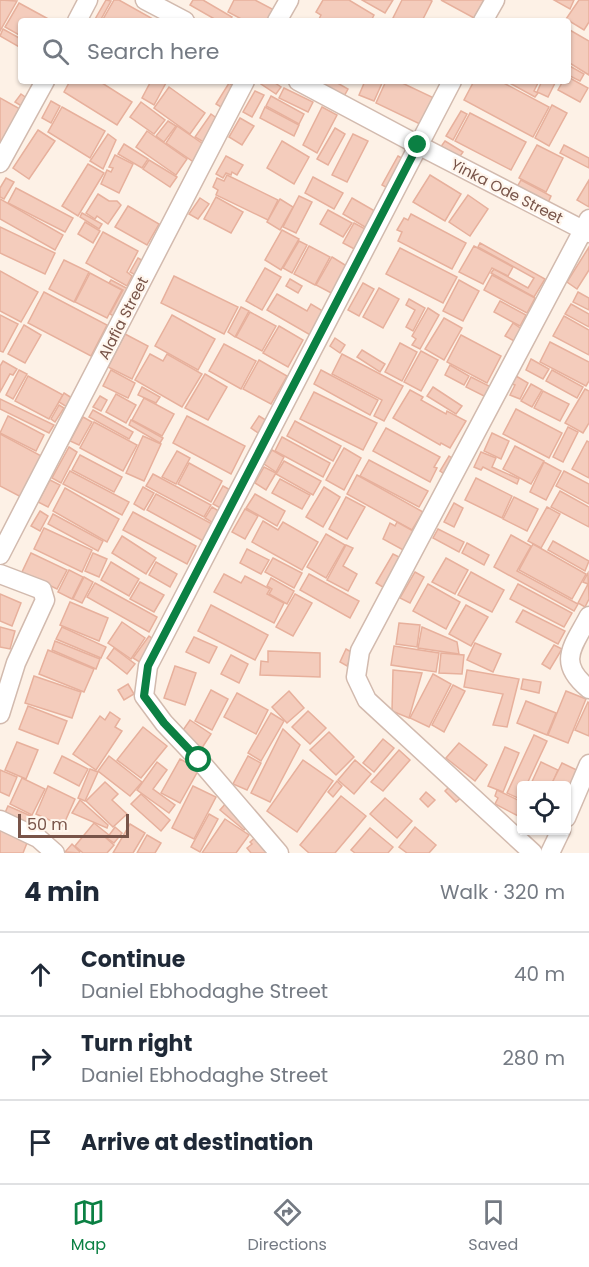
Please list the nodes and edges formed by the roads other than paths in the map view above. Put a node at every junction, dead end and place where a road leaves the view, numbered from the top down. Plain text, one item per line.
1 (87, 0) edge
2 (145, 0) edge
3 (289, 0) edge
4 (495, 0) edge
5 (78, 18) edge
6 (179, 18) edge
7 (279, 18) edge
8 (485, 18) edge
9 (43, 84) edge
10 (243, 84) edge
11 (304, 84) edge
12 (450, 84) edge
13 (418, 145) junction
14 (0, 164) edge
15 (587, 227) edge
16 (0, 555) edge
17 (0, 574) edge
18 (589, 616) edge
19 (589, 688) edge
20 (0, 714) edge
21 (589, 764) edge
22 (571, 808) edge
23 (0, 820) edge
24 (559, 835) edge
25 (56, 853) edge
26 (279, 853) edge
27 (534, 853) edge
28 (550, 853) edge

1 - 5 street
2 - 6 street
3 - 7 street
4 - 8 street
9 - 14 street
10 - 16 street, Alafia Street
11 - 13 street, Yinka Ode Street
12 - 13 street
13 - 15 street, Yinka Ode Street
13 - 26 street
15 - 27 street
17 - 20 street
18 - 19 street
21 - 22 street
23 - 25 street
24 - 28 street

